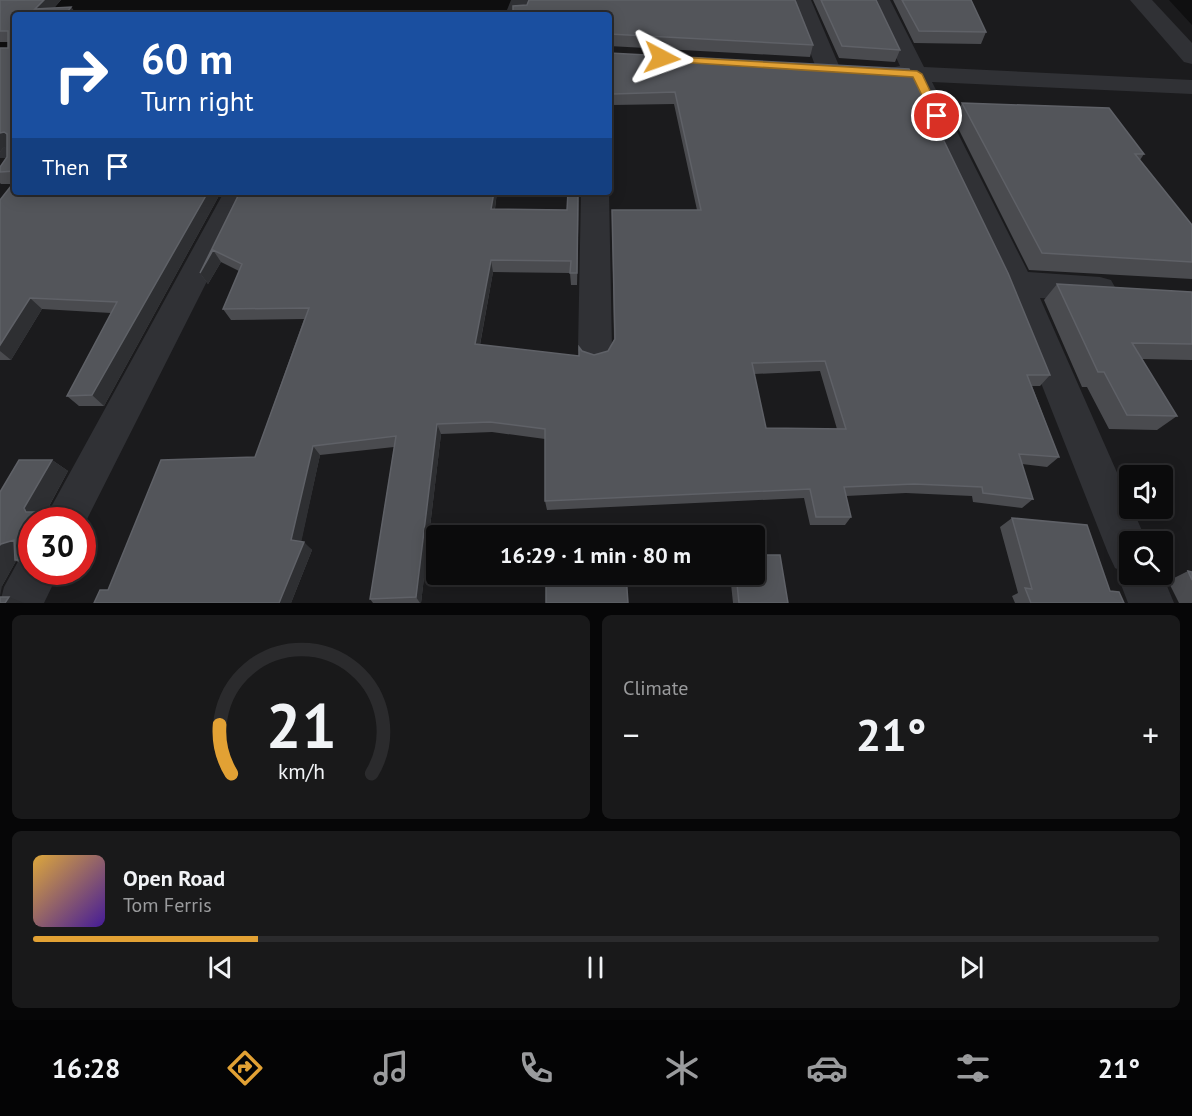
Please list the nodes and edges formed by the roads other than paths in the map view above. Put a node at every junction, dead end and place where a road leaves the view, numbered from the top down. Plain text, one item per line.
1 (801, 0) edge
2 (880, 0) edge
3 (1140, 0) edge
4 (1192, 57) edge
5 (917, 74) junction
6 (1192, 87) edge
7 (12, 158) edge
8 (0, 172) edge
9 (236, 195) edge
10 (595, 195) edge
11 (1018, 284) junction
12 (1134, 291) edge
13 (595, 350) dead end
14 (72, 507) edge
15 (1121, 531) edge
16 (30, 585) edge
17 (1143, 585) edge
18 (20, 603) edge
19 (1150, 603) edge

1 - 5 street
2 - 5 street
3 - 4 street
5 - 6 street
5 - 11 street
7 - 8 street
9 - 14 street
10 - 13 street
11 - 12 street
11 - 15 street
16 - 18 street
17 - 19 street

